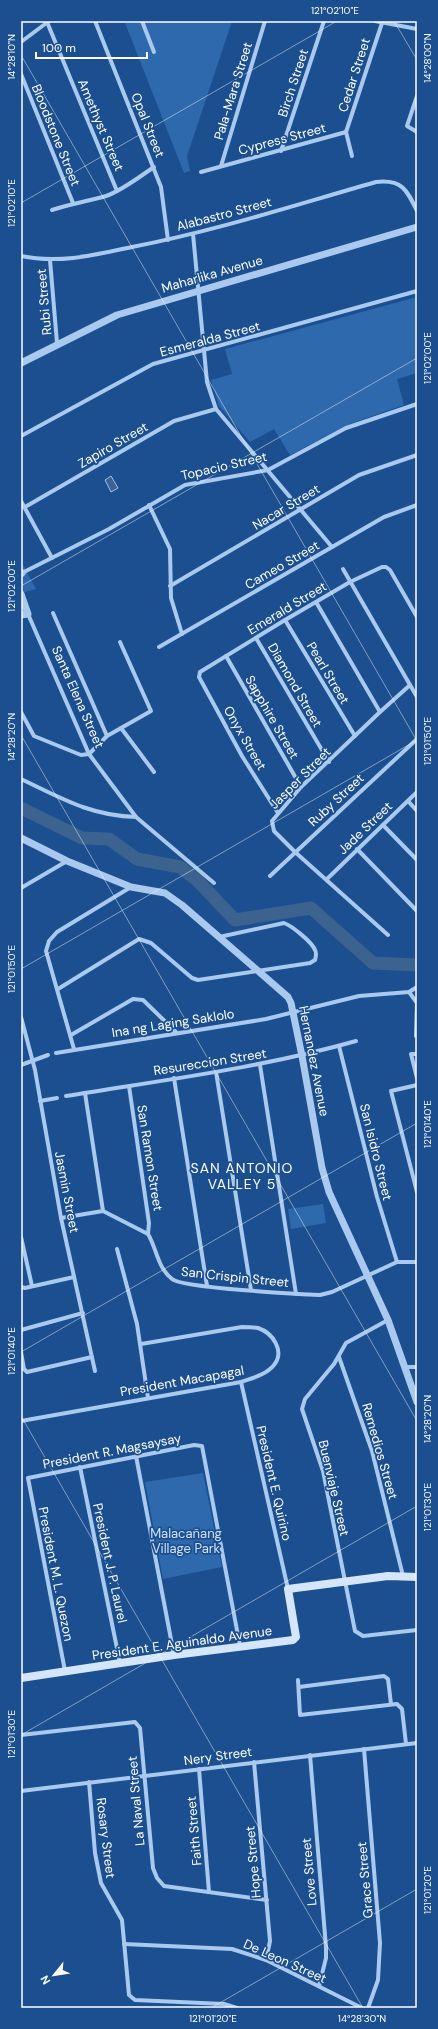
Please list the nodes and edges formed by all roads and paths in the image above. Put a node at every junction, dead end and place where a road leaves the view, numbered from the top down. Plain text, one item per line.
1 (48, 21) edge
2 (95, 21) edge
3 (142, 21) edge
4 (265, 21) edge
5 (324, 21) edge
6 (375, 21) edge
7 (382, 23) junction
8 (417, 29) edge
9 (21, 42) edge
10 (154, 52) dead end
11 (21, 74) edge
12 (417, 96) edge
13 (346, 132) junction
14 (417, 132) edge
15 (281, 151) junction
16 (352, 156) dead end
17 (221, 166) junction
18 (154, 167) junction
19 (201, 172) dead end
20 (118, 191) junction
21 (73, 203) junction
22 (52, 210) dead end
23 (417, 210) edge
24 (417, 227) edge
25 (193, 234) junction
26 (168, 240) junction
27 (21, 256) edge
28 (50, 260) junction
29 (198, 290) junction
30 (417, 291) edge
31 (58, 343) junction
32 (203, 352) junction
33 (21, 363) edge
34 (417, 404) edge
35 (216, 409) junction
36 (21, 436) edge
37 (417, 455) edge
38 (268, 470) junction
39 (21, 500) edge
40 (149, 505) junction
41 (417, 505) edge
42 (25, 507) junction
43 (301, 510) junction
44 (332, 548) junction
45 (52, 558) junction
46 (343, 569) dead end
47 (21, 573) edge
48 (350, 582) junction
49 (170, 586) junction
50 (21, 594) edge
51 (316, 602) junction
52 (54, 613) dead end
53 (25, 615) edge
54 (417, 617) edge
55 (285, 620) junction
56 (182, 634) junction
57 (256, 638) junction
58 (120, 642) dead end
59 (160, 647) dead end
60 (226, 656) junction
61 (200, 672) joint
62 (410, 685) junction
63 (417, 697) edge
64 (21, 712) edge
65 (380, 712) junction
66 (121, 728) junction
67 (107, 736) junction
68 (354, 736) junction
69 (417, 739) edge
70 (89, 754) junction
71 (329, 762) junction
72 (154, 772) dead end
73 (21, 779) edge
74 (301, 787) junction
75 (417, 792) edge
76 (408, 801) junction
77 (417, 811) edge
78 (278, 813) junction
79 (136, 817) junction
80 (383, 825) junction
81 (21, 838) edge
82 (357, 849) junction
83 (295, 852) junction
84 (417, 860) edge
85 (68, 861) junction
86 (270, 876) dead end
87 (327, 879) junction
88 (214, 884) dead end
89 (131, 887) junction
90 (21, 888) edge
91 (417, 911) edge
92 (388, 935) dead end
93 (219, 937) junction
94 (259, 971) junction
95 (417, 987) edge
96 (58, 989) junction
97 (409, 992) junction
98 (417, 1003) edge
99 (293, 1013) junction
100 (21, 1017) edge
101 (176, 1032) junction
102 (70, 1035) junction
103 (416, 1036) edge
104 (356, 1041) dead end
105 (339, 1046) junction
106 (74, 1049) junction
107 (56, 1053) dead end
108 (417, 1054) edge
109 (48, 1055) dead end
110 (302, 1056) junction
111 (32, 1060) junction
112 (21, 1065) edge
113 (260, 1065) junction
114 (216, 1072) junction
115 (174, 1078) junction
116 (417, 1078) edge
117 (417, 1085) edge
118 (129, 1086) junction
119 (85, 1093) junction
120 (66, 1096) dead end
121 (57, 1098) dead end
122 (40, 1101) junction
123 (417, 1192) edge
124 (103, 1211) junction
125 (61, 1218) junction
126 (148, 1234) junction
127 (21, 1237) edge
128 (117, 1249) dead end
129 (397, 1262) junction
130 (417, 1262) edge
131 (366, 1276) junction
132 (74, 1277) junction
133 (32, 1286) junction
134 (206, 1286) junction
135 (21, 1287) edge
136 (251, 1290) junction
137 (296, 1294) junction
138 (83, 1313) junction
139 (388, 1320) junction
140 (21, 1330) edge
141 (141, 1344) junction
142 (21, 1352) edge
143 (92, 1357) junction
144 (338, 1357) junction
145 (405, 1367) junction
146 (417, 1367) edge
147 (95, 1371) dead end
148 (241, 1382) junction
149 (148, 1398) junction
150 (417, 1402) edge
151 (21, 1421) edge
152 (136, 1456) junction
153 (80, 1467) junction
154 (27, 1479) joint
155 (403, 1576) junction
156 (417, 1577) edge
157 (345, 1580) junction
158 (288, 1589) junction
159 (417, 1630) edge
160 (240, 1646) junction
161 (174, 1655) junction
162 (120, 1663) junction
163 (65, 1672) junction
164 (21, 1678) edge
165 (298, 1680) dead end
166 (299, 1687) junction
167 (391, 1704) junction
168 (21, 1735) edge
169 (417, 1742) edge
170 (406, 1744) junction
171 (364, 1749) junction
172 (310, 1755) junction
173 (254, 1762) junction
174 (199, 1769) junction
175 (144, 1776) junction
176 (89, 1782) junction
177 (21, 1791) edge
178 (209, 1892) junction
179 (267, 1900) junction
180 (124, 1944) junction
181 (266, 1960) junction
182 (319, 1986) junction
183 (237, 2008) edge
184 (362, 2008) edge
185 (368, 2008) edge

1 - 9 street
1 - 20 street, Amethyst Street
2 - 18 street, Opal Street
3 - 10 street
4 - 17 street, Pala-Mara Street
5 - 15 street, Birch Street
6 - 7 street
7 - 8 street
7 - 13 street, Cedar Street
11 - 21 street, Bloodstone Street
12 - 14 street
13 - 15 street, Cypress Street
13 - 16 street, Cedar Street
15 - 17 street, Cypress Street
17 - 19 street, Cypress Street
18 - 20 street
18 - 26 street, Opal Street
20 - 21 street
21 - 22 street
23 - 25 street, Alabastro Street
24 - 29 street, Maharlika Avenue
25 - 26 street, Alabastro Street
25 - 29 street
26 - 28 street, Alabastro Street
27 - 28 street, Alabastro Street
28 - 31 street, Rubi Street
29 - 31 street, Maharlika Avenue
29 - 32 street
30 - 32 street, Esmeralda Street
31 - 33 street, Maharlika Avenue
32 - 35 street
32 - 36 street, Esmeralda Street
34 - 38 street, Topacio Street
35 - 38 street
35 - 42 street, Zapiro Street
37 - 43 street, Nacar Street
38 - 40 street, Topacio Street
38 - 43 street
39 - 42 street
40 - 45 street, Topacio Street
40 - 49 street
41 - 44 street, Cameo Street
42 - 45 street
43 - 44 street
43 - 49 street, Nacar Street
44 - 56 street, Cameo Street
45 - 47 street, Topacio Street
46 - 48 street
48 - 51 street, Emerald Street
48 - 54 street, Emerald Street
48 - 62 street
49 - 56 street
50 - 53 street, Santa Elena Street
51 - 55 street, Emerald Street
51 - 65 street
52 - 67 street
53 - 70 street, Santa Elena Street
55 - 57 street, Emerald Street
55 - 68 street, Pearl Street
56 - 59 street, Cameo Street
57 - 60 street, Emerald Street
57 - 71 street, Diamond Street
58 - 66 street
60 - 61 street, Emerald Street
60 - 74 street, Sapphire Street
61 - 78 street, Onyx Street
62 - 63 street
62 - 65 street, Jasper Street
64 - 70 street
65 - 68 street, Jasper Street
66 - 67 street
66 - 72 street
67 - 70 street
68 - 71 street, Jasper Street
69 - 83 street, Ruby Street
70 - 79 street, Santa Elena Street
71 - 74 street, Jasper Street
73 - 79 street
74 - 78 street, Jasper Street
75 - 76 street, Jade Street
76 - 77 street
76 - 80 street, Jade Street
78 - 83 street, Jasper Street
79 - 88 street, Santa Elena Street
80 - 82 street, Jade Street
80 - 84 street
81 - 85 street, Hernandez Avenue
82 - 87 street, Jade Street
82 - 91 street
83 - 86 street, Ruby Street
83 - 87 street, Jasper Street
85 - 89 street, Hernandez Avenue
85 - 90 street
87 - 92 street, Jasper Street
89 - 93 street, Hernandez Avenue
89 - 96 street
93 - 94 street, Hernandez Avenue
93 - 94 street
94 - 96 street
94 - 99 street, Hernandez Avenue
95 - 97 street
96 - 102 street
97 - 98 street
97 - 99 street, Ina ng Laging Saklolo
98 - 103 street
99 - 101 street, Ina ng Laging Saklolo
99 - 110 street, Hernandez Avenue
100 - 111 street, Jasmin Street
101 - 102 street
101 - 106 street, Ina ng Laging Saklolo
102 - 106 street
104 - 105 street, Resureccion Street
105 - 110 street, Resureccion Street
105 - 129 street, San Isidro Street
106 - 107 street, Ina ng Laging Saklolo
108 - 116 street
109 - 111 street
110 - 113 street, Resureccion Street
110 - 131 street, Hernandez Avenue
111 - 112 street
111 - 122 street, Jasmin Street
113 - 114 street, Resureccion Street
113 - 137 street
114 - 115 street, Resureccion Street
114 - 136 street
115 - 118 street, Resureccion Street
115 - 134 street
117 - 123 street
118 - 119 street, Resureccion Street
118 - 126 street, San Ramon Street
119 - 120 street, Resureccion Street
119 - 124 street
121 - 122 street
122 - 125 street, Jasmin Street
124 - 125 street
124 - 126 street
125 - 132 street, Jasmin Street
126 - 134 street, San Crispin Street
127 - 133 street
128 - 141 street
129 - 130 street
129 - 131 street, San Crispin Street
131 - 137 street, San Crispin Street
131 - 139 street, Hernandez Avenue
132 - 133 street
132 - 138 street, Jasmin Street
133 - 135 street
134 - 136 street, San Crispin Street
136 - 137 street, San Crispin Street
138 - 140 street
138 - 143 street, Jasmin Street
139 - 144 street, Buenviaje Street
139 - 145 street, Hernandez Avenue
141 - 148 street, President Macapagal
141 - 149 street
142 - 143 street
143 - 147 street, Jasmin Street
144 - 155 street, Remedios Street
144 - 157 street, Buenviaje Street
145 - 146 street
145 - 150 street, Hernandez Avenue
148 - 149 street, President Macapagal
148 - 158 street, President E. Quirino
149 - 151 street, President Macapagal
152 - 153 street, President R. Magsaysay
152 - 160 street, President R. Magsaysay
152 - 161 street
153 - 154 street, President R. Magsaysay
153 - 162 street, President J. P. Laurel
154 - 163 street, President M. L. Quezon
155 - 156 main road
155 - 157 main road
157 - 158 main road
157 - 159 street, Buenviaje Street
158 - 160 main road, President E. Aguinaldo Avenue
160 - 161 main road, President E. Aguinaldo Avenue
161 - 162 main road, President E. Aguinaldo Avenue
162 - 163 main road, President E. Aguinaldo Avenue
163 - 164 main road, President E. Aguinaldo Avenue
165 - 166 street
166 - 167 street
166 - 167 street
167 - 170 street
168 - 175 street, La Naval Street
169 - 170 street, Nery Street
170 - 171 street, Nery Street
171 - 172 street, Nery Street
171 - 185 street, Grace Street
172 - 173 street, Nery Street
172 - 182 street, Love Street
173 - 174 street, Nery Street
173 - 179 street, Hope Street
174 - 175 street, Nery Street
174 - 178 street, Faith Street
175 - 176 street, Nery Street
175 - 178 street, La Naval Street
176 - 177 street, Nery Street
176 - 180 street, Rosary Street
178 - 179 street, La Naval Street
179 - 181 street, Hope Street
180 - 181 street, De Leon Street
180 - 183 street, Rosary Street
181 - 182 street, De Leon Street
182 - 184 street, De Leon Street

